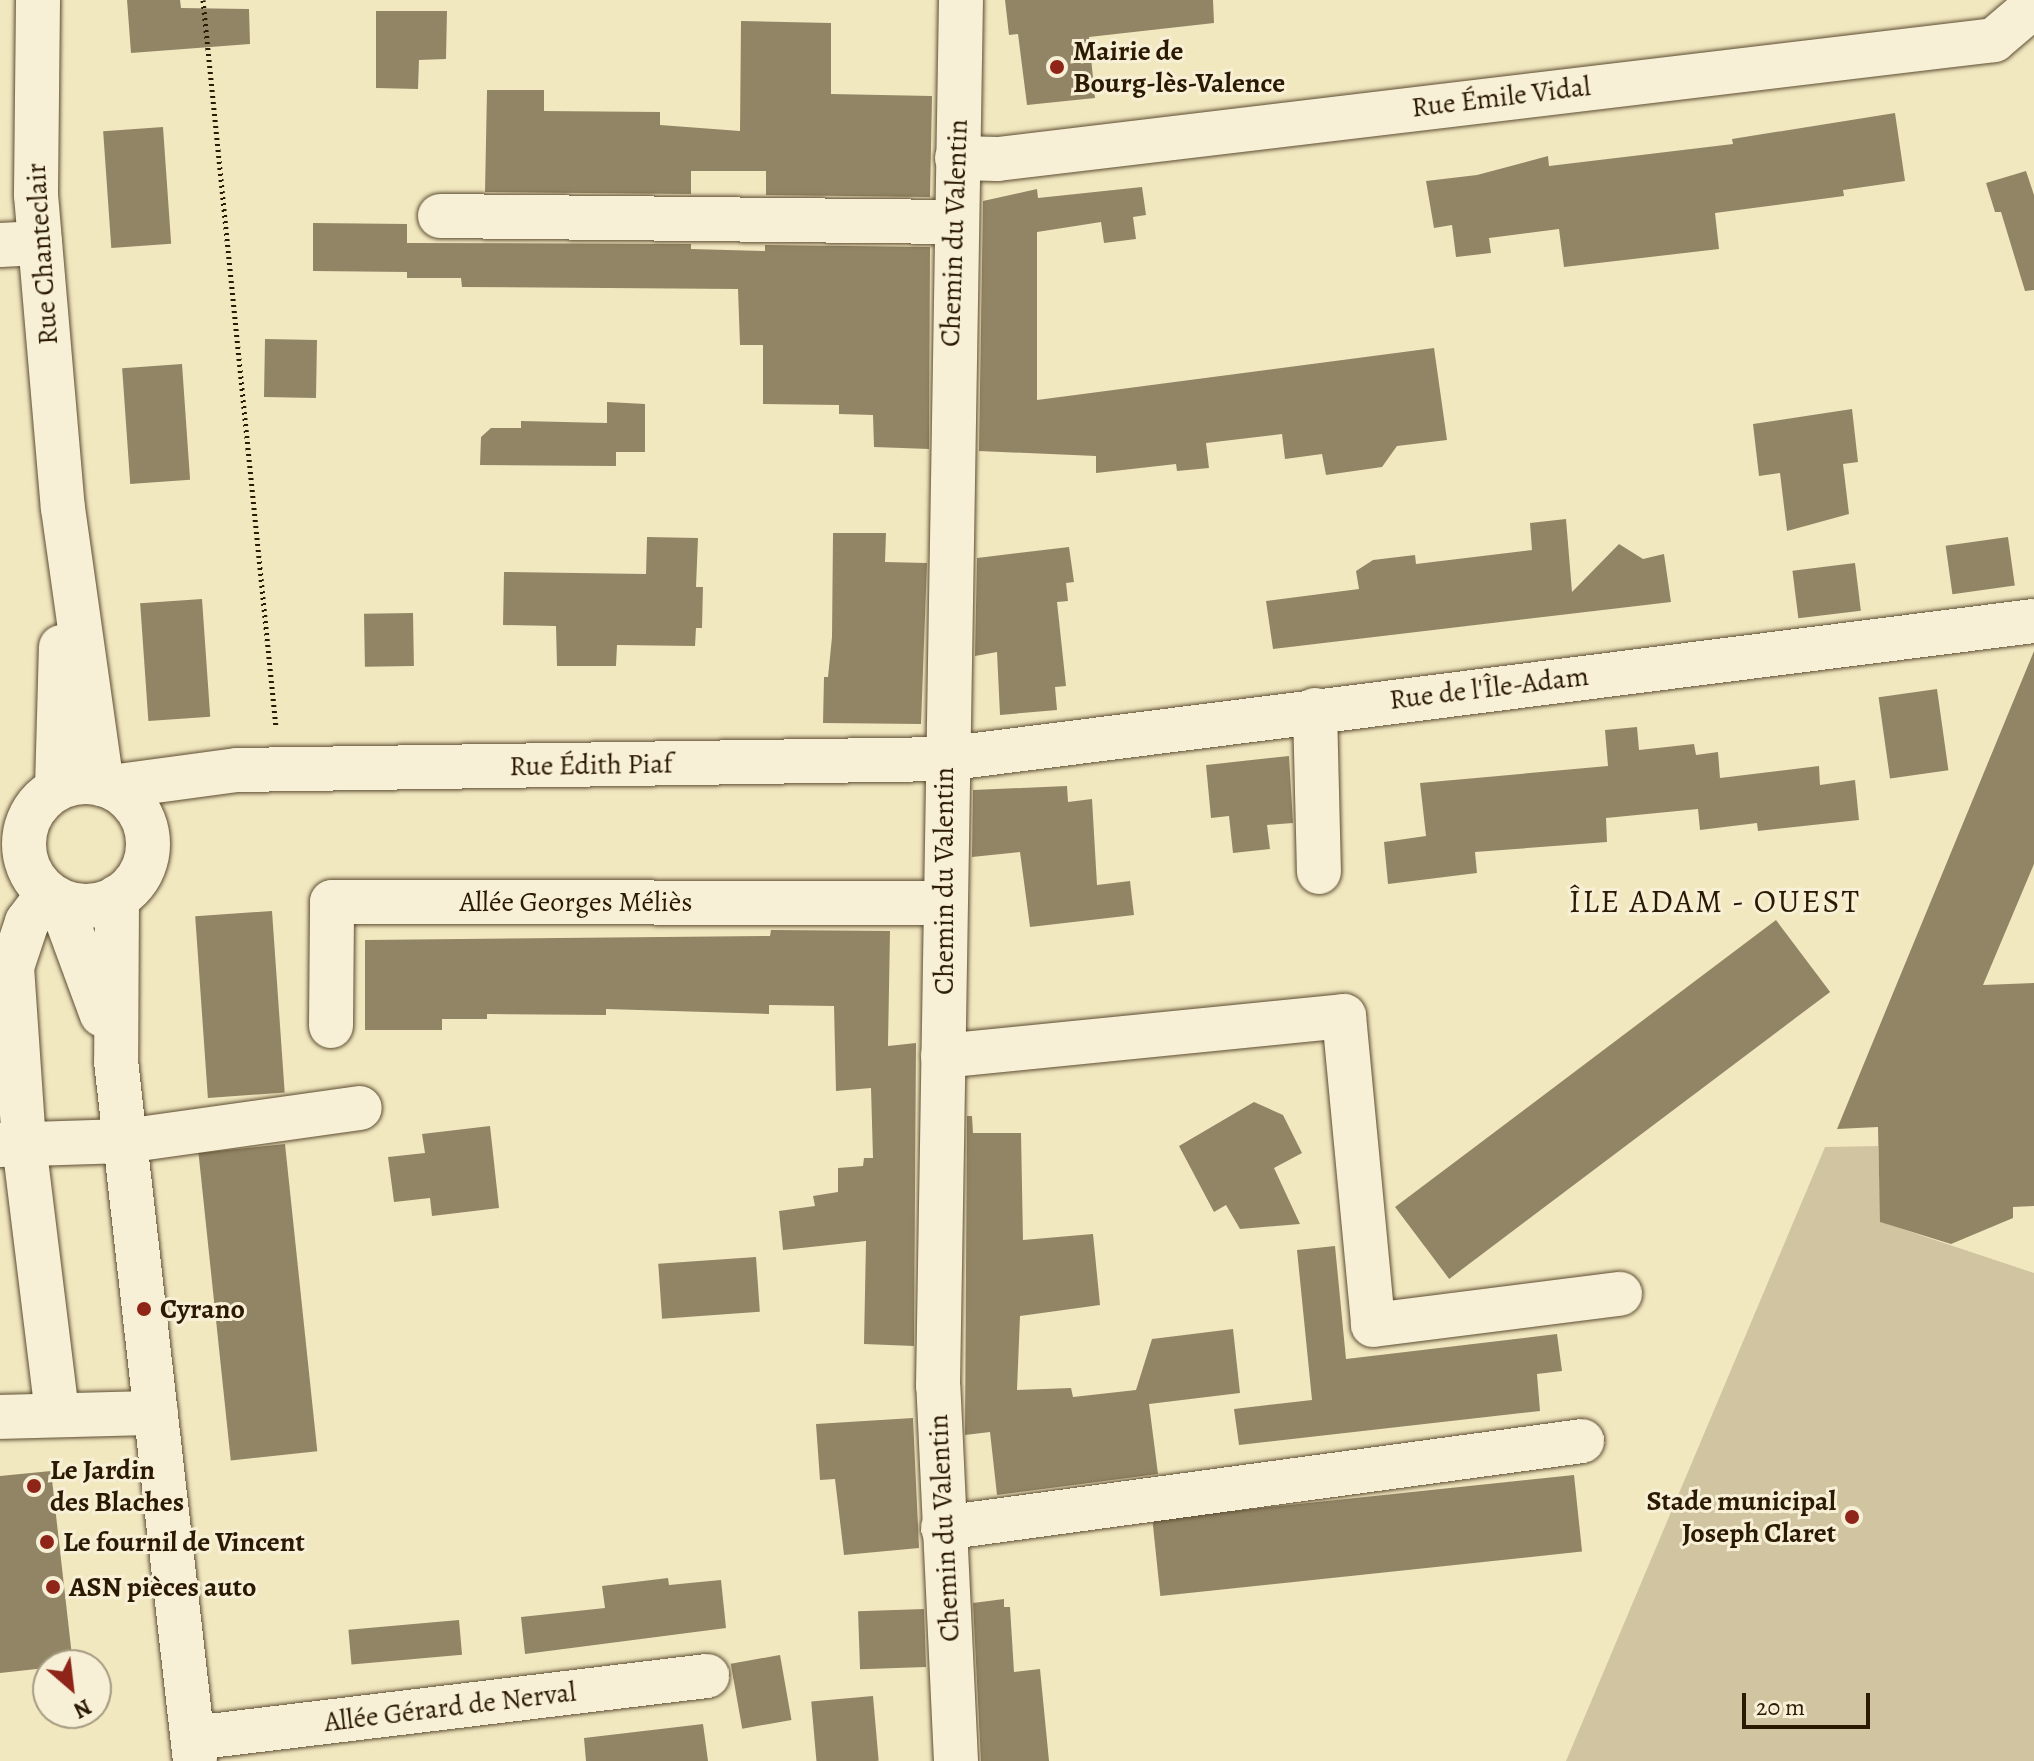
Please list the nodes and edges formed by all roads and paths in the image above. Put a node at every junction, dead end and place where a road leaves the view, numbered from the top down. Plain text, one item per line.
1 (38, 0) edge
2 (203, 0) edge
3 (961, 0) edge
4 (2034, 6) edge
5 (957, 158) junction
6 (440, 216) dead end
7 (953, 222) junction
8 (20, 244) edge
9 (63, 508) junction
10 (2034, 621) edge
11 (1315, 710) junction
12 (944, 759) junction
13 (280, 769) junction
14 (237, 770) junction
15 (107, 786) junction
16 (51, 792) junction
17 (0, 798) edge
18 (148, 838) junction
19 (27, 870) edge
20 (1319, 872) dead end
21 (117, 897) junction
22 (944, 903) junction
23 (331, 1026) dead end
24 (943, 1056) junction
25 (116, 1061) junction
26 (360, 1108) dead end
27 (125, 1141) junction
28 (12, 1144) edge
29 (1620, 1294) dead end
30 (57, 1413) junction
31 (156, 1413) junction
32 (0, 1417) edge
33 (1582, 1441) dead end
34 (943, 1528) junction
35 (707, 1676) dead end
36 (194, 1750) edge
37 (956, 1761) edge

1 - 8 street, Rue Chanteclair
2 - 13 path
3 - 5 street, Chemin du Valentin
4 - 5 street, Rue Émile Vidal
5 - 7 street, Chemin du Valentin
6 - 7 street
7 - 12 street, Chemin du Valentin
8 - 9 street, Rue Chanteclair
9 - 15 street, Rue Chanteclair
9 - 16 street, Rue Chanteclair
10 - 11 street, Rue de l'Île-Adam
11 - 12 street, Rue de l'Île-Adam
11 - 20 street
12 - 13 street, Rue Édith Piaf
12 - 22 street, Chemin du Valentin
13 - 14 street, Rue Édith Piaf
14 - 15 street, Rue Édith Piaf
14 - 18 street, Rue Édith Piaf
15 - 16 street
15 - 18 street
16 - 17 street
16 - 19 street
18 - 21 street
19 - 21 street
19 - 25 street
19 - 28 street
21 - 25 street
22 - 23 street, Allée Georges Méliès
22 - 24 street, Chemin du Valentin
24 - 29 street
24 - 34 street, Chemin du Valentin
25 - 27 street
26 - 27 street
27 - 28 street
27 - 31 street
28 - 30 street
30 - 31 street
30 - 32 street
31 - 36 street
33 - 34 street
34 - 37 street, Chemin du Valentin
35 - 36 street, Allée Gérard de Nerval

